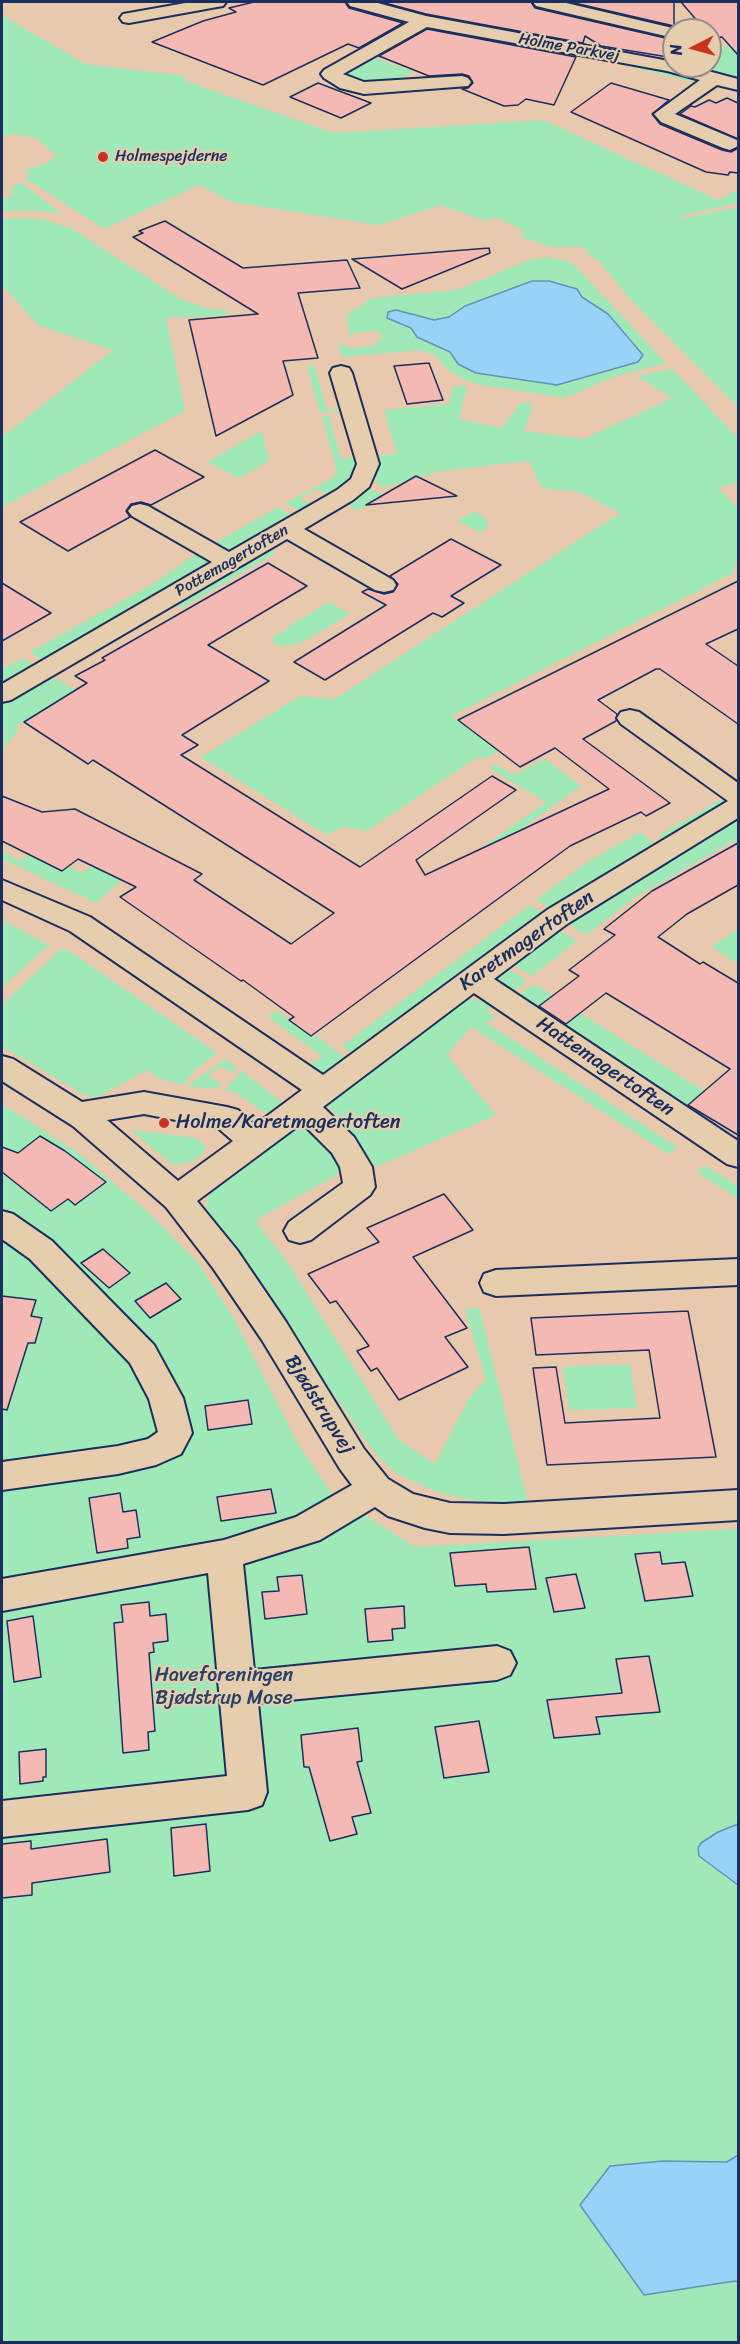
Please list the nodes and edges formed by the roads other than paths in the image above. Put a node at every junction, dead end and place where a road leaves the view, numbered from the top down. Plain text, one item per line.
1 (217, 2) edge
2 (356, 2) edge
3 (406, 2) edge
4 (542, 2) edge
5 (387, 12) junction
6 (128, 17) dead end
7 (424, 21) junction
8 (662, 30) edge
9 (662, 65) edge
10 (715, 78) joint
11 (462, 82) dead end
12 (738, 85) edge
13 (728, 135) dead end
14 (341, 373) dead end
15 (140, 511) dead end
16 (286, 529) junction
17 (229, 562) junction
18 (384, 585) dead end
19 (2, 694) edge
20 (630, 718) dead end
21 (738, 795) edge
22 (738, 807) edge
23 (2, 889) edge
24 (472, 978) junction
25 (2, 1067) edge
26 (313, 1099) junction
27 (77, 1114) junction
28 (254, 1142) junction
29 (738, 1156) edge
30 (177, 1199) junction
31 (2, 1223) edge
32 (300, 1231) dead end
33 (738, 1272) edge
34 (496, 1284) dead end
35 (2, 1476) edge
36 (376, 1489) junction
37 (738, 1505) edge
38 (224, 1555) junction
39 (2, 1595) edge
40 (497, 1663) dead end
41 (237, 1688) junction
42 (2, 1819) edge

1 - 6 street
2 - 5 street, Holme Parkvej
3 - 5 street
4 - 8 street, Holme Parkvej
5 - 7 street, Holme Parkvej
7 - 9 street, Holme Parkvej
7 - 11 street
10 - 12 street, Holme Parkvej
10 - 13 street
14 - 16 street, Pottemagertoften
15 - 17 street
16 - 17 street, Pottemagertoften
16 - 18 street
17 - 19 street, Pottemagertoften
20 - 21 street
22 - 24 street, Karetmagertoften
23 - 26 street
24 - 26 street, Karetmagertoften
24 - 29 street, Hattemagertoften
25 - 27 street, Bjødstrupvej
26 - 28 street, Karetmagertoften
26 - 32 street
27 - 28 street
27 - 30 street, Bjødstrupvej
28 - 30 street, Karetmagertoften
30 - 36 street, Bjødstrupvej
31 - 35 street
33 - 34 street
36 - 37 street, Bjødstrupvej
36 - 38 street
38 - 39 street
38 - 41 street
40 - 41 street
41 - 42 street

